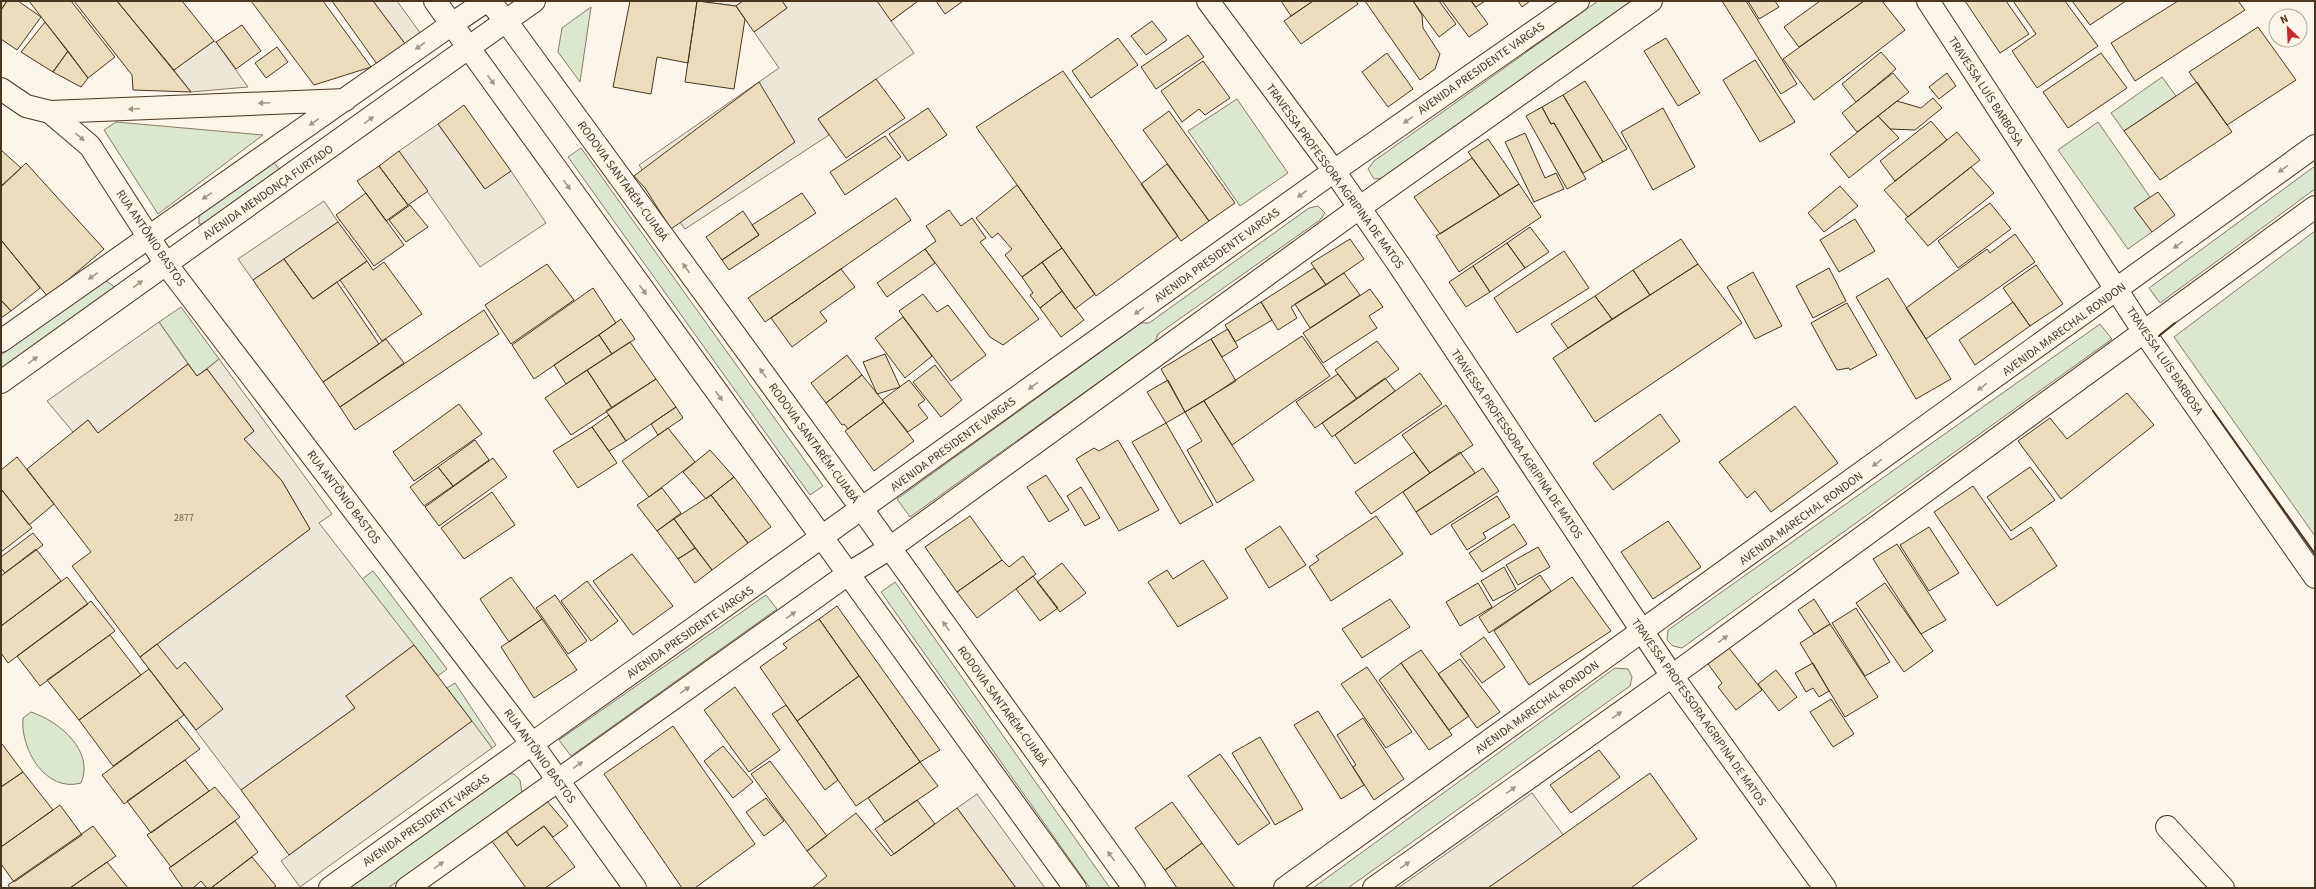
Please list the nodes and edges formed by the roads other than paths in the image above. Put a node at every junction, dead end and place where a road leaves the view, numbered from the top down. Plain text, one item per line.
1 (435, 1) edge
2 (487, 1) edge
3 (534, 1) edge
4 (1208, 1) edge
5 (1578, 1) edge
6 (1651, 1) edge
7 (1928, 1) edge
8 (506, 21) junction
9 (452, 24) junction
10 (468, 48) junction
11 (1, 90) edge
12 (345, 100) junction
13 (50, 112) junction
14 (295, 135) junction
15 (2315, 146) edge
16 (313, 160) junction
17 (1334, 171) junction
18 (1359, 208) junction
19 (2315, 208) edge
20 (147, 237) junction
21 (166, 264) junction
22 (2117, 290) junction
23 (2144, 332) junction
24 (1, 341) edge
25 (1, 382) edge
26 (862, 509) junction
27 (822, 538) junction
28 (890, 548) junction
29 (848, 574) junction
30 (2315, 577) edge
31 (1642, 632) junction
32 (1672, 676) junction
33 (532, 744) junction
34 (558, 780) junction
35 (2167, 827) dead end
36 (330, 888) edge
37 (407, 888) edge
38 (635, 888) edge
39 (1074, 888) edge
40 (1134, 888) edge
41 (1285, 888) edge
42 (1374, 888) edge
43 (1825, 888) edge
44 (2223, 888) edge

1 - 9 main road
2 - 8 main road, RODOVIA SANTARÉM-CUIABÁ
2 - 9 main road
3 - 8 main road, AVENIDA MENDONÇA FURTADO
4 - 17 main road, TRAVESSA PROFESSORA AGRIPINA DE MATOS
5 -> 17 main road, AVENIDA PRESIDENTE VARGAS
6 - 18 main road
7 - 22 main road, TRAVESSA LUÍS BARBOSA
8 - 10 main road, AVENIDA MENDONÇA FURTADO
26 -> 8 main road, RODOVIA SANTARÉM-CUIABÁ
9 - 10 main road
9 -> 12 main road
16 -> 10 main road, AVENIDA MENDONÇA FURTADO
10 -> 27 main road
11 - 13 main road
12 -> 13 main road
12 -> 14 main road
13 -> 20 main road, RUA ANTÔNIO BASTOS
14 - 16 main road
14 -> 20 main road
15 -> 22 main road, AVENIDA MARECHAL RONDON
16 - 21 main road, AVENIDA MENDONÇA FURTADO
17 - 18 main road, TRAVESSA PROFESSORA AGRIPINA DE MATOS
17 -> 26 main road, AVENIDA PRESIDENTE VARGAS
18 - 28 main road
18 - 31 main road, TRAVESSA PROFESSORA AGRIPINA DE MATOS
19 - 23 main road
20 - 21 main road, RUA ANTÔNIO BASTOS
20 -> 24 main road
25 -> 21 main road, AVENIDA MENDONÇA FURTADO
21 - 33 main road, RUA ANTÔNIO BASTOS
22 - 23 main road, TRAVESSA LUÍS BARBOSA
22 -> 31 main road, AVENIDA MARECHAL RONDON
23 - 30 main road, TRAVESSA LUÍS BARBOSA
32 -> 23 main road
26 - 27 main road, AVENIDA PRESIDENTE VARGAS
26 - 28 main road, RODOVIA SANTARÉM-CUIABÁ
27 - 29 main road
27 - 33 main road, AVENIDA PRESIDENTE VARGAS
28 - 29 main road
40 -> 28 main road, RODOVIA SANTARÉM-CUIABÁ
34 -> 29 main road
29 - 39 main road
31 - 32 main road, TRAVESSA PROFESSORA AGRIPINA DE MATOS
31 - 41 main road, AVENIDA MARECHAL RONDON
42 -> 32 main road
32 - 43 main road, TRAVESSA PROFESSORA AGRIPINA DE MATOS
33 - 34 main road, RUA ANTÔNIO BASTOS
33 - 36 main road, AVENIDA PRESIDENTE VARGAS
37 -> 34 main road
34 - 38 main road, RUA ANTÔNIO BASTOS
35 - 44 main road

